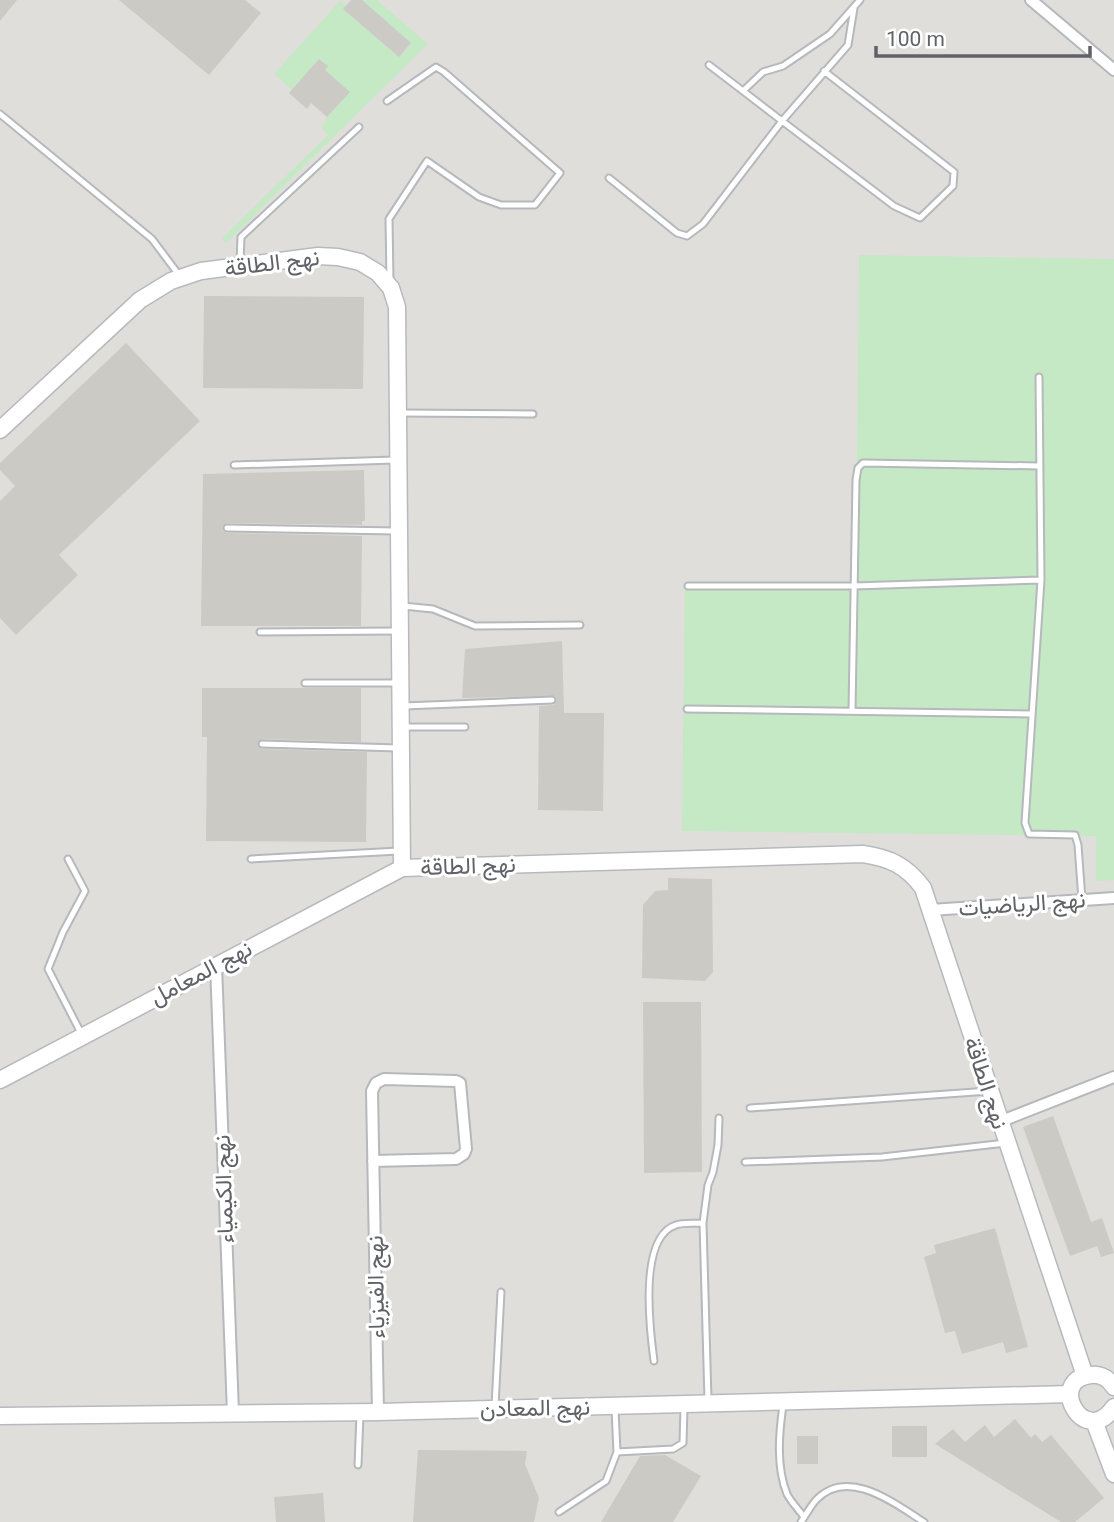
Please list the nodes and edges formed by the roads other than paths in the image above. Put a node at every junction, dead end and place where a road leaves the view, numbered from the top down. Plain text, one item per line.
1 (860, 0) edge
2 (1031, 0) edge
3 (854, 8) junction
4 (709, 65) dead end
5 (1114, 70) edge
6 (824, 71) junction
7 (743, 91) junction
8 (387, 101) dead end
9 (0, 114) edge
10 (782, 121) junction
11 (359, 127) dead end
12 (609, 178) dead end
13 (240, 266) junction
14 (181, 278) junction
15 (391, 288) junction
16 (1039, 377) dead end
17 (398, 413) junction
18 (534, 414) dead end
19 (0, 430) edge
20 (398, 460) junction
21 (234, 465) dead end
22 (1040, 466) junction
23 (228, 528) dead end
24 (399, 531) junction
25 (1041, 580) junction
26 (688, 586) dead end
27 (854, 586) junction
28 (400, 606) junction
29 (580, 625) dead end
30 (400, 631) junction
31 (260, 632) dead end
32 (305, 683) dead end
33 (400, 683) junction
34 (552, 700) dead end
35 (401, 706) junction
36 (687, 709) dead end
37 (852, 711) junction
38 (1032, 714) junction
39 (401, 727) junction
40 (465, 727) dead end
41 (262, 744) dead end
42 (401, 748) junction
43 (68, 859) dead end
44 (251, 859) dead end
45 (402, 860) junction
46 (1114, 898) edge
47 (1082, 900) junction
48 (930, 910) junction
49 (216, 965) junction
50 (82, 1036) junction
51 (1114, 1077) edge
52 (0, 1080) edge
53 (989, 1090) junction
54 (750, 1108) dead end
55 (719, 1118) dead end
56 (999, 1122) junction
57 (1006, 1143) junction
58 (373, 1161) junction
59 (745, 1163) dead end
60 (703, 1223) junction
61 (501, 1292) dead end
62 (654, 1361) dead end
63 (1085, 1376) junction
64 (1114, 1388) edge
65 (1070, 1394) junction
66 (784, 1401) junction
67 (684, 1404) junction
68 (708, 1404) junction
69 (614, 1406) junction
70 (1114, 1407) edge
71 (495, 1409) junction
72 (360, 1412) junction
73 (378, 1412) junction
74 (233, 1413) junction
75 (0, 1416) edge
76 (1094, 1421) junction
77 (617, 1452) junction
78 (358, 1465) dead end
79 (1114, 1474) edge
80 (559, 1512) dead end
81 (803, 1519) edge
82 (924, 1522) edge

1 - 3 lane
2 - 5 street
3 - 6 lane
3 - 7 lane
4 - 7 lane
6 - 10 lane
6 - 10 lane
7 - 10 lane
8 - 15 lane
9 - 14 lane
10 - 12 lane
11 - 13 lane
13 - 14 street, نهج الطاقة
13 - 15 street, نهج الطاقة
14 - 19 street, نهج الطاقة
15 - 17 street, نهج الطاقة
16 - 22 lane
17 - 18 lane
17 - 20 street, نهج الطاقة
20 - 21 lane
20 - 24 street, نهج الطاقة
22 - 25 lane
22 - 27 lane
23 - 24 lane
24 - 28 street, نهج الطاقة
25 - 27 lane
25 - 38 lane
26 - 27 lane
27 - 37 lane
28 - 29 lane
28 - 30 street, نهج الطاقة
30 - 31 lane
30 - 33 street, نهج الطاقة
32 - 33 lane
33 - 35 street, نهج الطاقة
34 - 35 lane
35 - 39 street, نهج الطاقة
36 - 37 lane
37 - 38 lane
38 - 47 lane
39 - 40 lane
39 - 42 street, نهج الطاقة
41 - 42 lane
42 - 45 street, نهج الطاقة
43 - 50 lane
44 - 45 lane
45 - 48 street, نهج الطاقة
45 - 49 street, نهج المعامل
46 - 47 street, نهج الرياضيات
47 - 48 street, نهج الرياضيات
48 - 53 street, نهج الطاقة
49 - 50 street, نهج المعامل
49 - 74 street, نهج الكيمياء
50 - 52 street, نهج المعامل
51 - 56 street
53 - 54 lane
53 - 56 street, نهج الطاقة
55 - 60 lane
56 - 57 street, نهج الطاقة
57 - 59 lane
57 - 63 street, نهج الطاقة
58 - 58 street, نهج الفيزياء
58 - 73 street, نهج الفيزياء
60 - 62 lane
60 - 68 lane
61 - 71 lane
63 - 64 street
63 - 65 street
65 - 66 street, نهج المعادن
65 - 76 street
66 - 68 street, نهج المعادن
66 - 81 lane
67 - 68 street, نهج المعادن
67 - 69 street, نهج المعادن
67 - 77 lane
69 - 71 street, نهج المعادن
69 - 77 lane
70 - 76 street
71 - 73 street, نهج المعادن
72 - 73 street, نهج المعادن
72 - 74 street, نهج المعادن
72 - 78 lane
74 - 75 street, نهج المعادن
76 - 79 street
77 - 80 lane
81 - 82 lane

